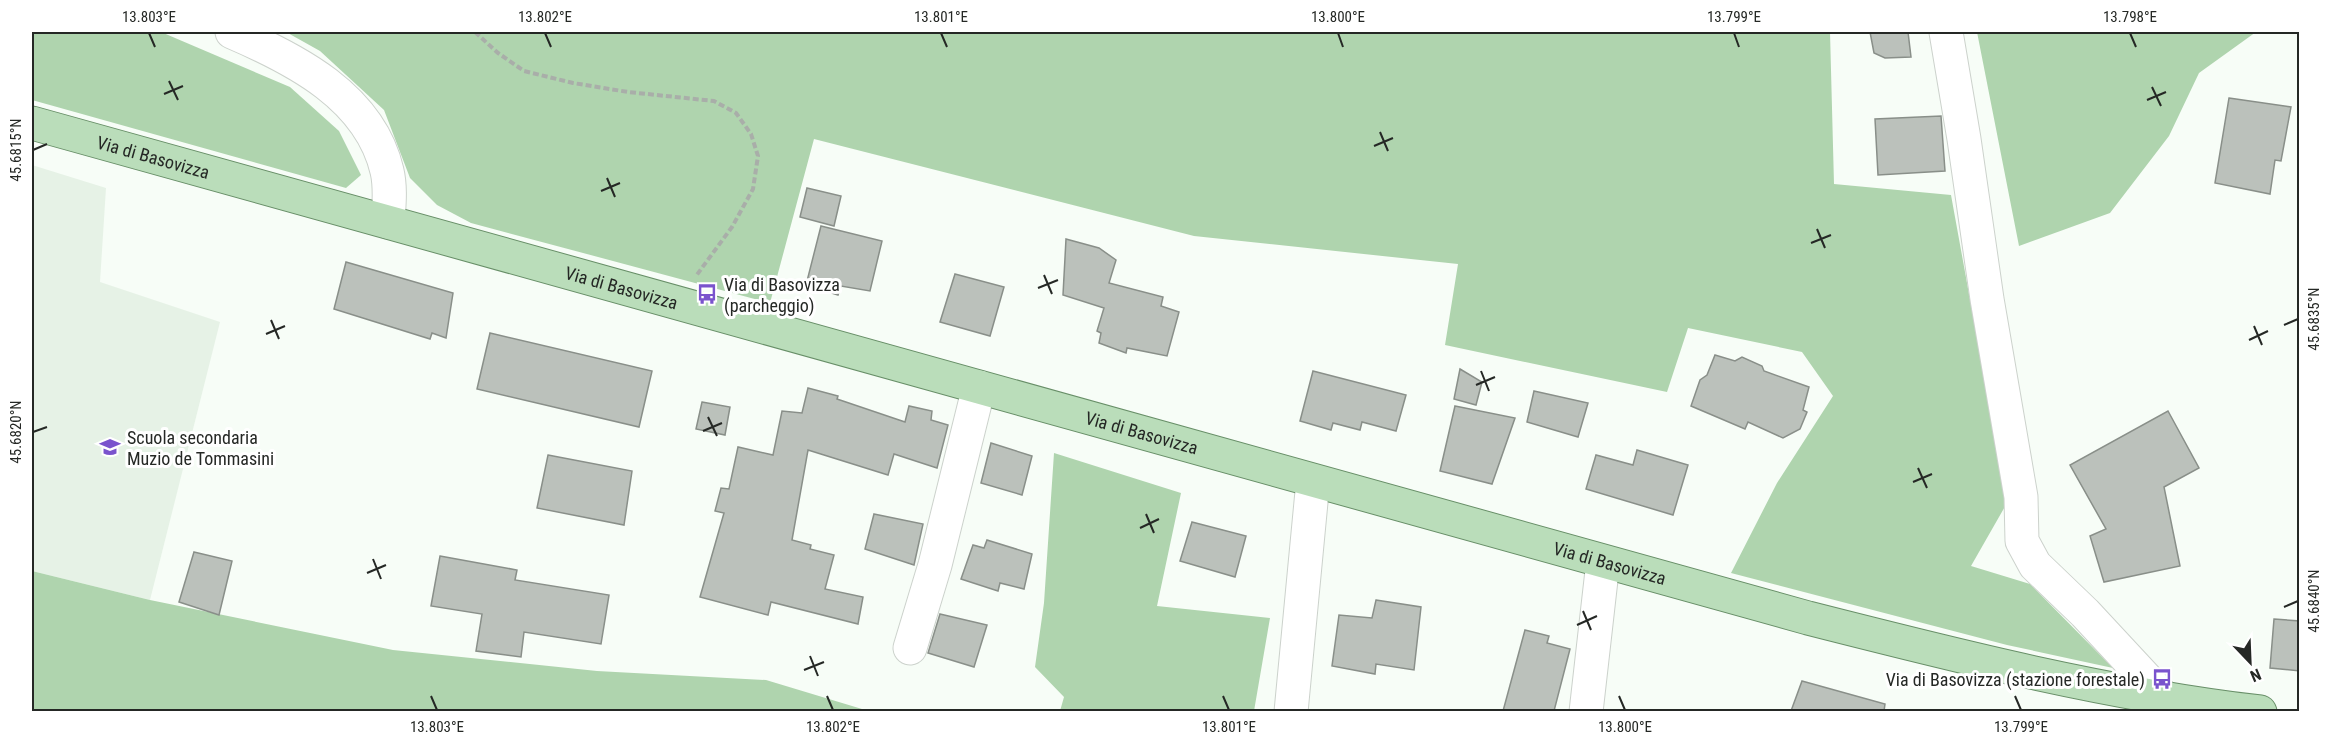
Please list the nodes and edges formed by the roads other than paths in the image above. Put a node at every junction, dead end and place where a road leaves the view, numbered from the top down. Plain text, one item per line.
1 (232, 32) edge
2 (1946, 32) edge
3 (32, 123) edge
4 (388, 222) junction
5 (979, 387) junction
6 (1313, 481) junction
7 (1603, 562) junction
8 (910, 648) dead end
9 (2164, 698) junction
10 (2195, 707) edge
11 (1291, 711) edge
12 (1587, 711) edge
13 (2260, 711) edge

1 - 4 street
2 - 9 street
3 - 4 main road, Via di Basovizza
4 - 5 main road, Via di Basovizza
5 - 6 main road, Via di Basovizza
5 - 8 street
6 - 7 main road, Via di Basovizza
6 - 11 street
7 - 9 main road, Via di Basovizza
7 - 12 street
9 - 10 main road, Via di Basovizza
10 - 13 main road, Via di Basovizza

